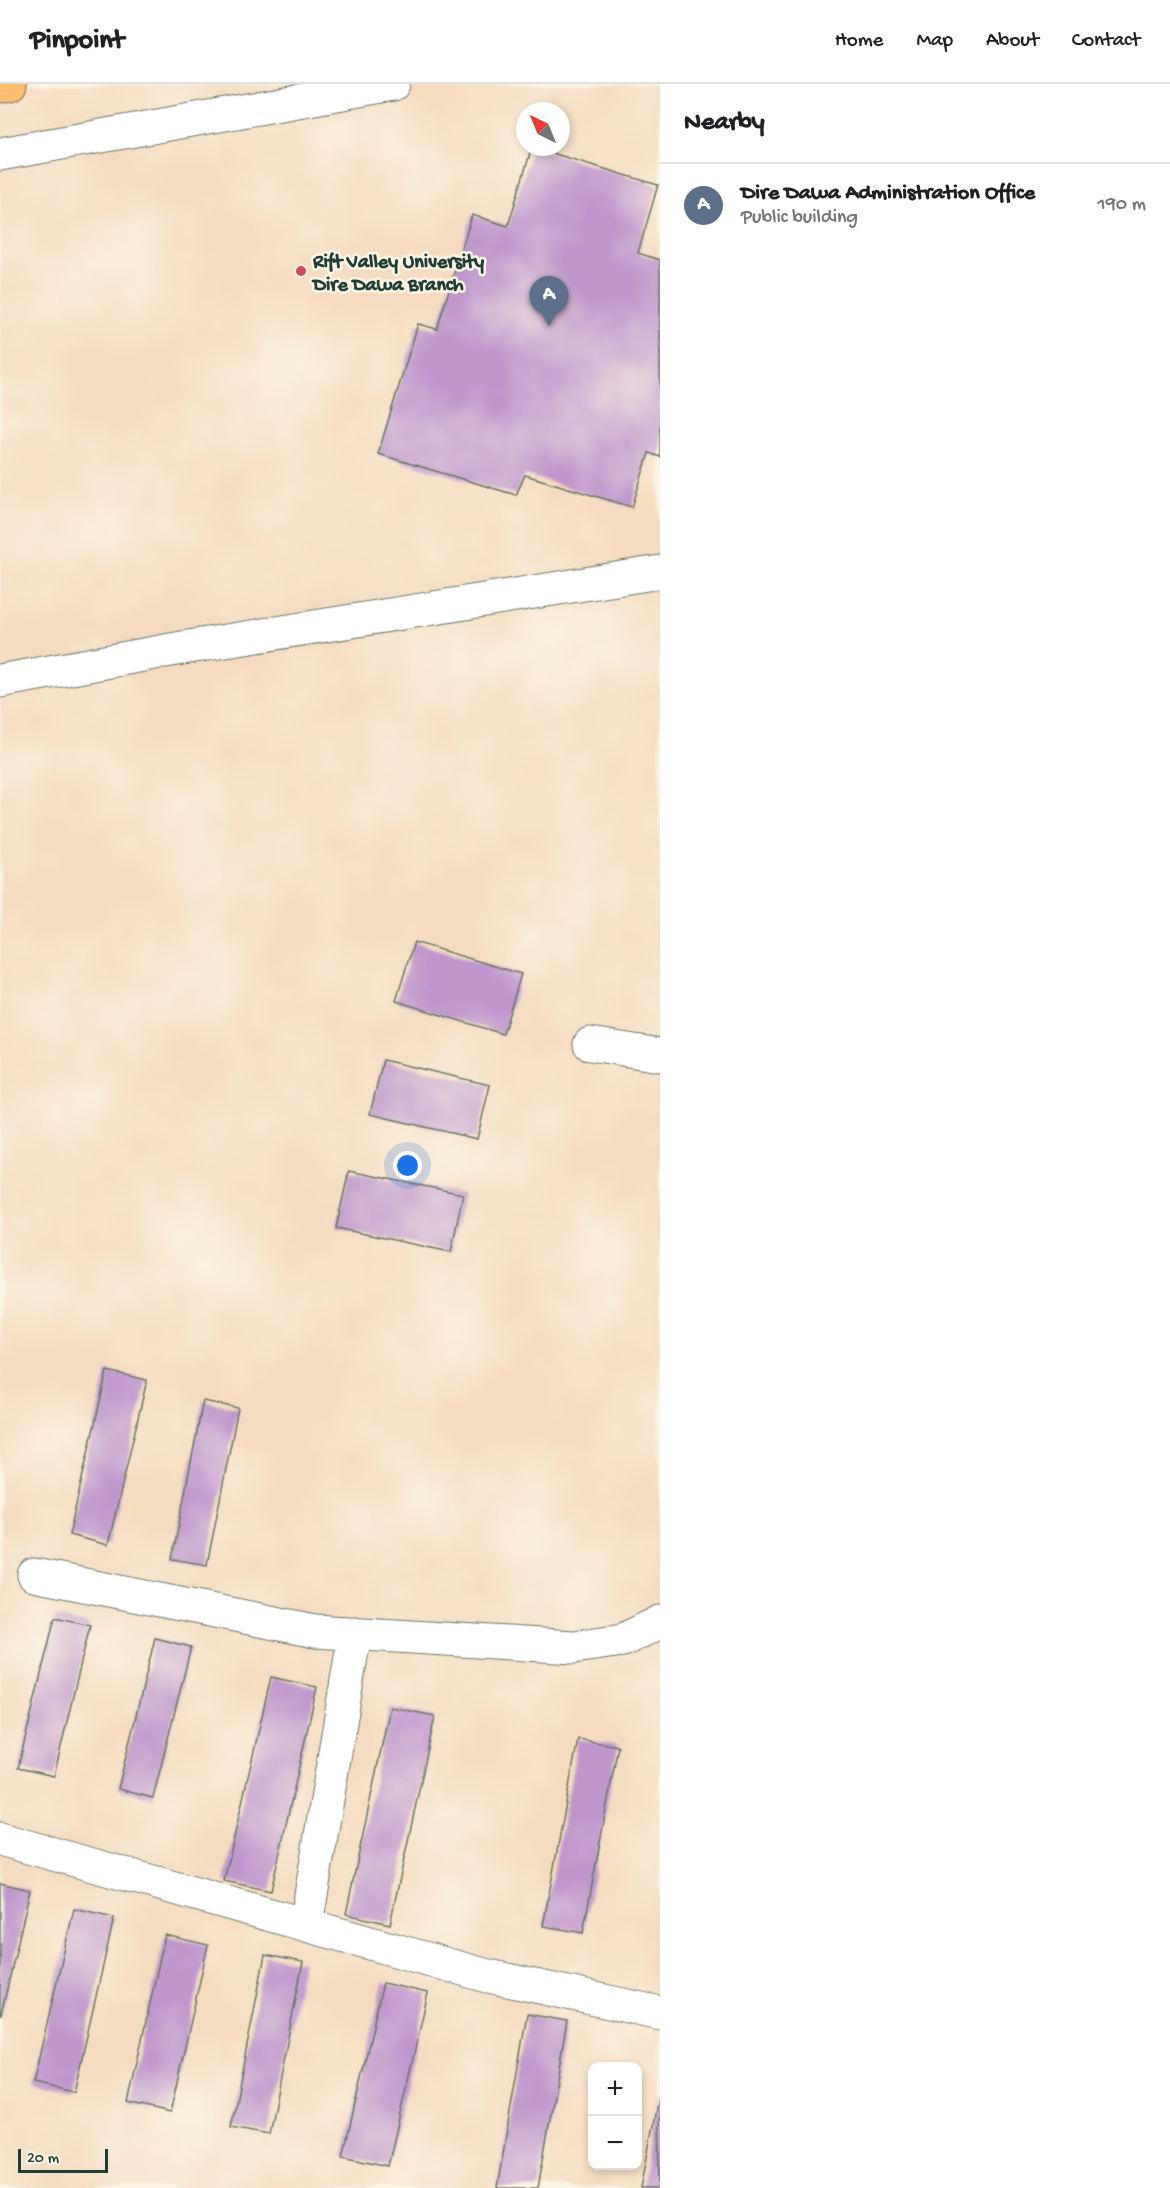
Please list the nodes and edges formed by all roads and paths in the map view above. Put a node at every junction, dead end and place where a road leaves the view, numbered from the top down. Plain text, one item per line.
1 (10, 84) edge
2 (393, 84) edge
3 (0, 86) edge
4 (0, 154) edge
5 (660, 572) edge
6 (0, 681) edge
7 (590, 1044) dead end
8 (660, 1056) edge
9 (34, 1575) dead end
10 (660, 1622) edge
11 (355, 1633) junction
12 (0, 1839) edge
13 (306, 1925) junction
14 (660, 2013) edge

1 - 3 main road
2 - 4 street
5 - 6 street
7 - 8 street
9 - 11 street
10 - 11 street
11 - 13 street
12 - 13 street
13 - 14 street

